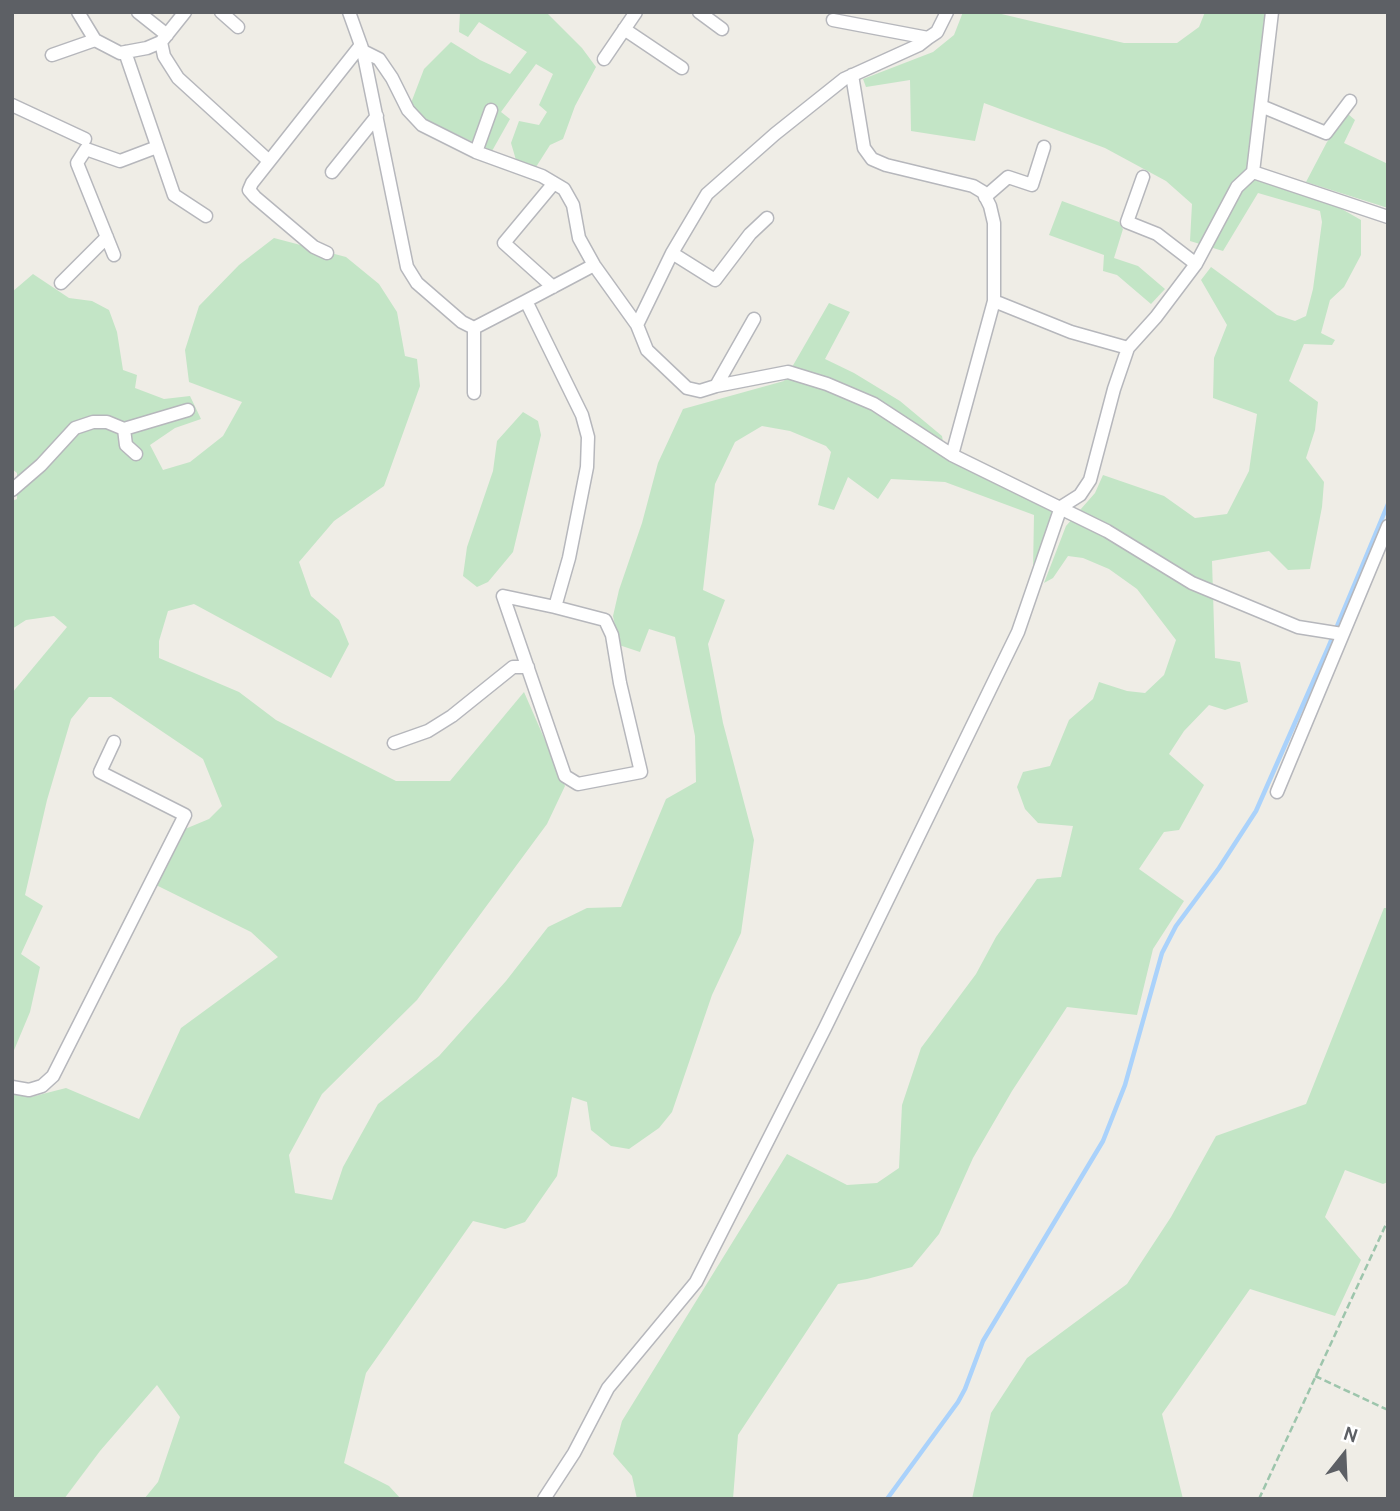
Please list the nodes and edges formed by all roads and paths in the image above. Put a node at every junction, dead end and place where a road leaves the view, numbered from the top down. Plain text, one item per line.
1 (78, 12) edge
2 (138, 12) edge
3 (185, 12) edge
4 (221, 12) edge
5 (349, 12) edge
6 (636, 12) edge
7 (699, 12) edge
8 (947, 12) edge
9 (1272, 12) edge
10 (833, 20) dead end
11 (238, 27) dead end
12 (624, 29) junction
13 (722, 29) dead end
14 (928, 38) junction
15 (164, 39) junction
16 (95, 40) junction
17 (362, 48) junction
18 (125, 52) junction
19 (52, 55) dead end
20 (604, 59) dead end
21 (682, 68) dead end
22 (852, 75) junction
23 (1350, 101) dead end
24 (12, 105) edge
25 (1261, 106) junction
26 (491, 110) dead end
27 (377, 116) junction
28 (85, 139) dead end
29 (157, 147) junction
30 (1044, 148) dead end
31 (476, 152) junction
32 (270, 161) junction
33 (332, 172) dead end
34 (1253, 172) junction
35 (1143, 177) dead end
36 (554, 183) junction
37 (985, 197) junction
38 (206, 216) dead end
39 (1388, 217) edge
40 (767, 218) dead end
41 (107, 237) junction
42 (327, 253) dead end
43 (671, 253) junction
44 (114, 255) dead end
45 (1196, 264) junction
46 (594, 265) junction
47 (61, 283) dead end
48 (553, 287) junction
49 (526, 302) junction
50 (994, 302) junction
51 (754, 318) dead end
52 (637, 325) junction
53 (474, 328) junction
54 (1128, 348) junction
55 (716, 386) junction
56 (474, 393) dead end
57 (188, 410) dead end
58 (124, 429) junction
59 (136, 454) dead end
60 (952, 455) junction
61 (12, 490) edge
62 (1061, 507) junction
63 (1388, 526) edge
64 (555, 607) junction
65 (1338, 633) junction
66 (528, 667) junction
67 (114, 742) dead end
68 (394, 743) dead end
69 (1277, 792) dead end
70 (12, 1087) edge
71 (1388, 1220) edge
72 (1315, 1376) junction
73 (1388, 1410) edge
74 (544, 1499) edge
75 (1259, 1499) edge

1 - 16 street
2 - 15 street
3 - 15 street
4 - 11 street
5 - 17 street
6 - 12 street
7 - 13 street
8 - 14 street
9 - 25 street
10 - 14 street
12 - 20 street
12 - 21 street
14 - 22 street
15 - 18 street
15 - 32 street
16 - 18 street
16 - 19 street
17 - 27 street
17 - 31 street
17 - 32 street
18 - 29 street
22 - 37 street
22 - 43 street
23 - 25 street
24 - 28 street
25 - 34 street
26 - 31 street
27 - 33 street
27 - 53 street
29 - 38 street
29 - 41 street
30 - 37 street
31 - 36 street
32 - 42 street
34 - 39 street
34 - 45 street
35 - 45 street
36 - 46 street
36 - 48 street
37 - 50 street
40 - 43 street
41 - 44 street
41 - 47 street
43 - 52 street
45 - 54 street
46 - 48 street
46 - 52 street
48 - 49 street
49 - 53 street
49 - 64 street
50 - 54 street
50 - 60 street
51 - 55 street
52 - 55 street
53 - 56 street
54 - 62 street
55 - 60 street
57 - 58 street
58 - 59 street
58 - 61 street
60 - 62 street
62 - 65 street
62 - 74 street
63 - 65 street
64 - 66 street
64 - 66 street
65 - 69 street
66 - 68 street
67 - 70 street
71 - 72 path
72 - 73 path
72 - 75 path

